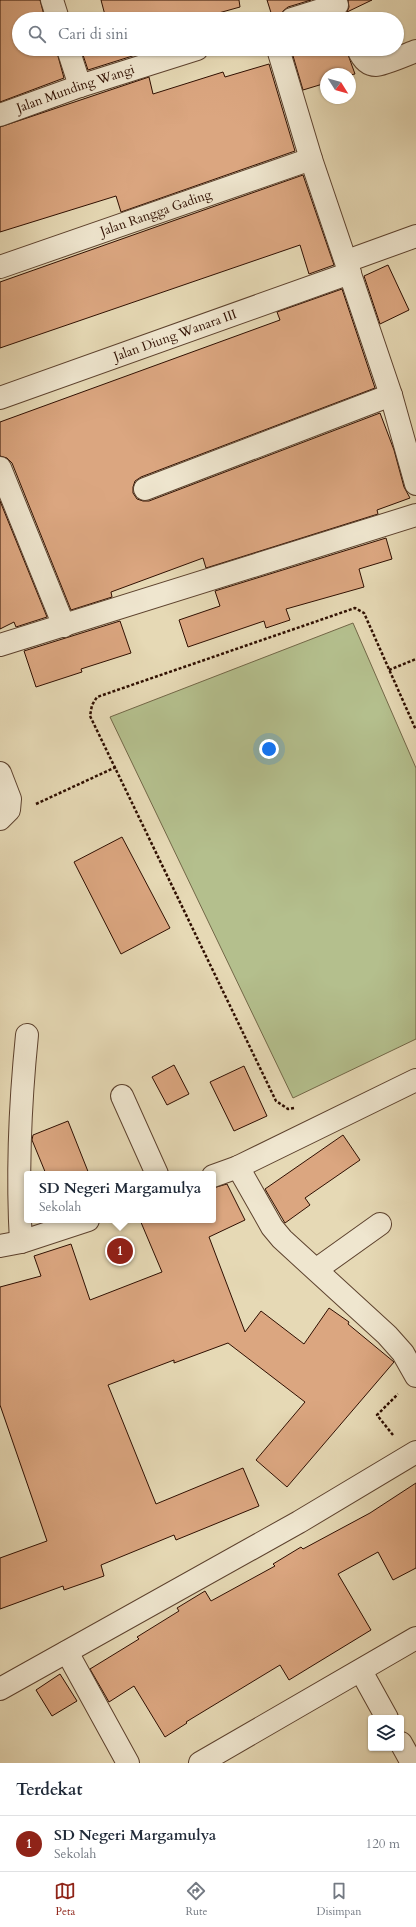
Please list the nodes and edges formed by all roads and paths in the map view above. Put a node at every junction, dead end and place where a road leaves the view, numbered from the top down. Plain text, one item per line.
1 (52, 0) edge
2 (338, 8) edge
3 (56, 12) edge
4 (321, 12) edge
5 (416, 51) edge
6 (70, 56) edge
7 (175, 56) edge
8 (280, 56) edge
9 (361, 56) edge
10 (403, 56) edge
11 (404, 56) edge
12 (80, 86) junction
13 (0, 115) edge
14 (311, 159) junction
15 (416, 236) edge
16 (0, 267) edge
17 (348, 267) junction
18 (391, 394) junction
19 (0, 398) edge
20 (0, 468) edge
21 (416, 484) edge
22 (145, 489) dead end
23 (416, 515) edge
24 (64, 626) junction
25 (0, 645) edge
26 (416, 659) edge
27 (389, 670) junction
28 (416, 730) edge
29 (116, 767) junction
30 (0, 773) edge
31 (5, 812) edge
32 (27, 1035) dead end
33 (416, 1080) edge
34 (122, 1096) dead end
35 (296, 1108) dead end
36 (238, 1167) junction
37 (156, 1171) edge
38 (216, 1175) edge
39 (79, 1223) edge
40 (380, 1224) dead end
41 (22, 1242) junction
42 (0, 1246) edge
43 (317, 1269) junction
44 (416, 1376) edge
45 (401, 1392) dead end
46 (413, 1454) edge
47 (416, 1638) edge
48 (67, 1652) junction
49 (361, 1671) junction
50 (0, 1689) edge
51 (385, 1715) edge
52 (404, 1748) edge
53 (128, 1763) edge
54 (200, 1763) edge
55 (412, 1763) edge

1 - 3 street
2 - 4 street
5 - 11 street
6 - 12 street
7 - 12 street, Jalan Munding Wangi
8 - 14 street
9 - 10 street
12 - 13 street, Jalan Munding Wangi
14 - 16 street, Jalan Rangga Gading
14 - 17 street
15 - 17 street, Jalan Diung Wanara III
17 - 18 street
17 - 19 street, Jalan Diung Wanara III
18 - 21 street
18 - 22 street
20 - 24 street
23 - 24 street
24 - 25 street
26 - 27 path
27 - 28 path
27 - 29 path
29 - 31 path
29 - 35 path
30 - 31 street
32 - 41 street
33 - 36 street
34 - 37 street
36 - 38 street
36 - 43 street
39 - 41 street
40 - 43 street
41 - 42 street
43 - 44 street
45 - 46 path
46 - 48 street
47 - 49 street
48 - 50 street
48 - 53 street
49 - 51 street
49 - 54 street
52 - 55 street

